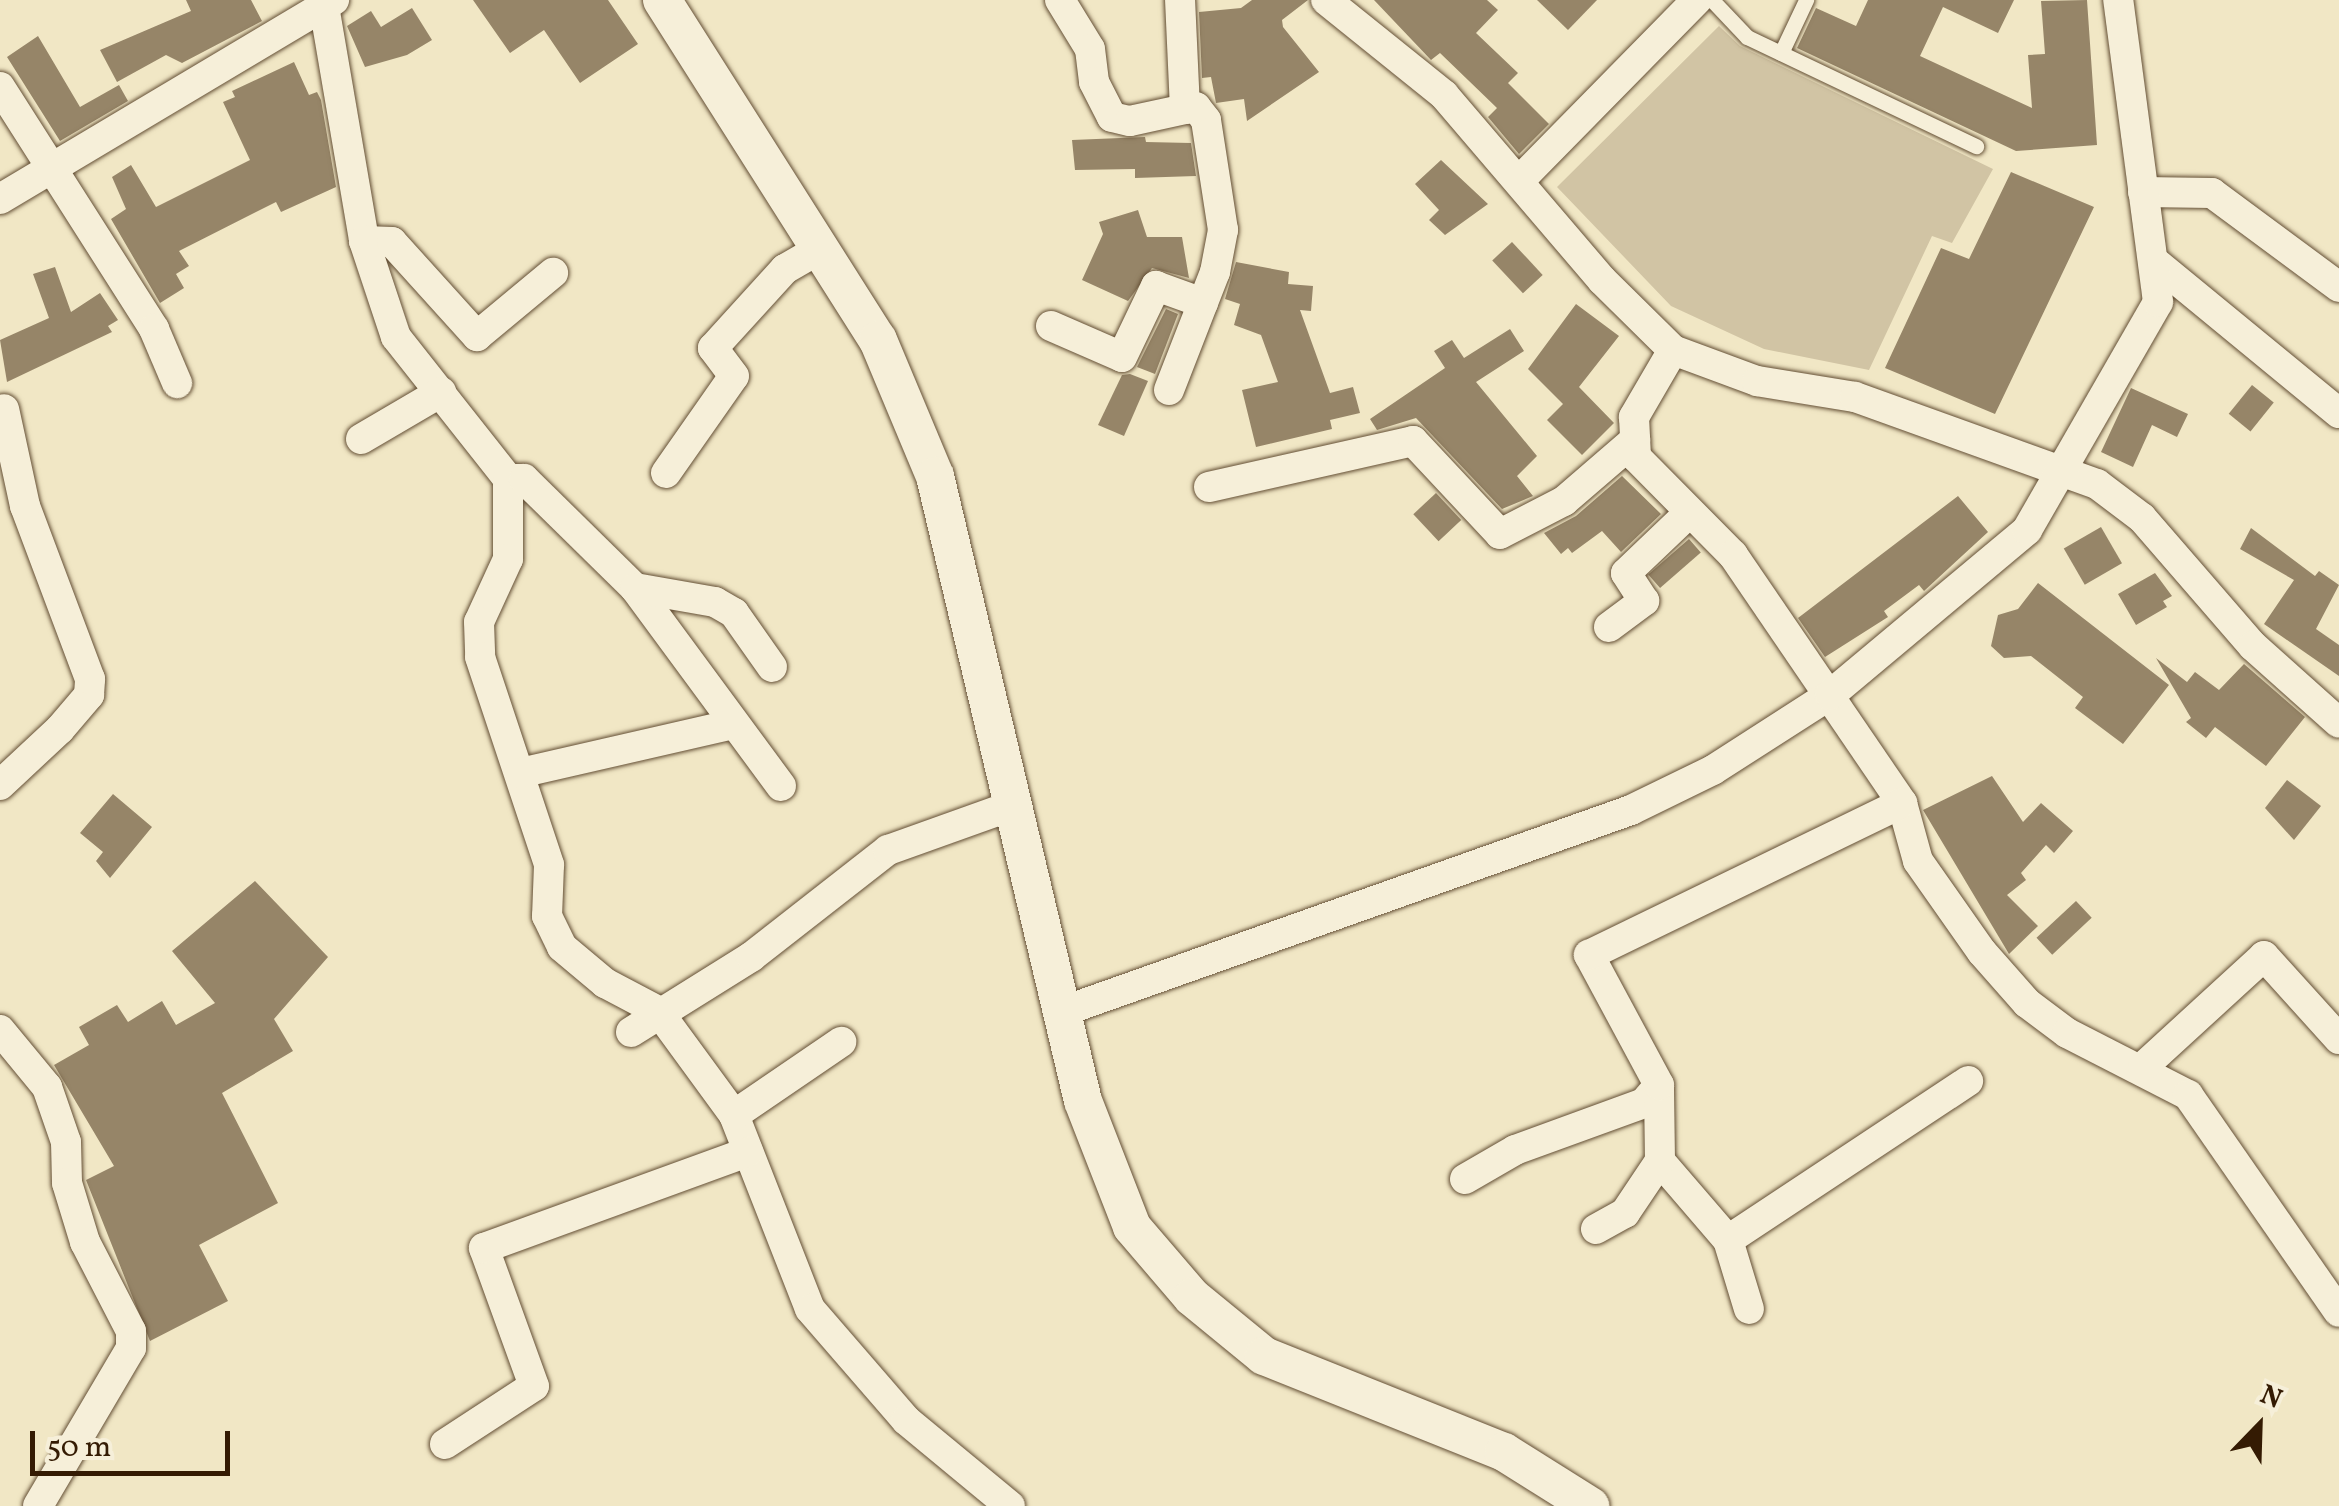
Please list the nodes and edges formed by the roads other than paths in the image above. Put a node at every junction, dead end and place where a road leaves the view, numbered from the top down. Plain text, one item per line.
1 (662, 0) edge
2 (1060, 0) edge
3 (1180, 0) edge
4 (1326, 0) edge
5 (1697, 0) edge
6 (1712, 0) edge
7 (1806, 0) edge
8 (2118, 0) edge
9 (328, 2) edge
10 (1781, 53) junction
11 (0, 87) edge
12 (1185, 108) junction
13 (1976, 146) dead end
14 (54, 172) junction
15 (1519, 182) junction
16 (2144, 192) junction
17 (0, 200) edge
18 (364, 241) junction
19 (818, 250) junction
20 (2155, 262) junction
21 (553, 273) dead end
22 (2339, 287) edge
23 (1203, 304) junction
24 (1051, 326) dead end
25 (1673, 350) junction
26 (177, 383) dead end
27 (1169, 390) dead end
28 (440, 392) junction
29 (4, 410) dead end
30 (2339, 412) edge
31 (361, 438) dead end
32 (1635, 440) junction
33 (2062, 472) junction
34 (666, 473) dead end
35 (508, 480) junction
36 (1209, 486) dead end
37 (1688, 514) junction
38 (636, 588) junction
39 (1609, 627) dead end
40 (772, 666) dead end
41 (1830, 695) junction
42 (2339, 723) edge
43 (730, 725) junction
44 (520, 772) junction
45 (0, 785) edge
46 (781, 786) dead end
47 (1902, 803) junction
48 (1011, 806) junction
49 (658, 1011) junction
50 (1062, 1012) junction
51 (0, 1030) edge
52 (631, 1032) dead end
53 (2339, 1039) edge
54 (841, 1042) dead end
55 (2143, 1067) junction
56 (1968, 1081) dead end
57 (1659, 1084) junction
58 (734, 1115) junction
59 (748, 1152) junction
60 (1660, 1161) junction
61 (1465, 1179) dead end
62 (1596, 1229) dead end
63 (1728, 1240) junction
64 (1749, 1309) dead end
65 (2339, 1312) edge
66 (445, 1444) dead end
67 (1004, 1505) edge
68 (38, 1506) edge
69 (1590, 1506) edge

1 - 19 street
2 - 12 street
3 - 12 street
4 - 15 street
5 - 15 street
6 - 10 lane
7 - 10 lane
8 - 16 street
9 - 14 street
9 - 18 street
10 - 13 lane
11 - 14 street
12 - 23 street
14 - 17 street
14 - 26 street
15 - 25 street
16 - 20 street
16 - 22 street
18 - 21 street
18 - 28 street
19 - 34 street
19 - 48 street
20 - 30 street
20 - 33 street
23 - 24 street
23 - 27 street
25 - 32 street
25 - 33 street
28 - 31 street
28 - 35 street
29 - 45 street
32 - 36 street
32 - 37 street
33 - 41 street
33 - 42 street
35 - 38 street
35 - 44 street
37 - 39 street
37 - 41 street
38 - 40 street
38 - 43 street
41 - 47 street
41 - 50 street
43 - 44 street
43 - 46 street
44 - 49 street
47 - 55 street
47 - 57 street
48 - 49 street
48 - 50 street
49 - 52 street
49 - 58 street
50 - 69 street
51 - 68 street
53 - 55 street
54 - 58 street
55 - 65 street
56 - 63 street
57 - 60 street
57 - 61 street
58 - 59 street
59 - 66 street
59 - 67 street
60 - 62 street
60 - 63 street
63 - 64 street

